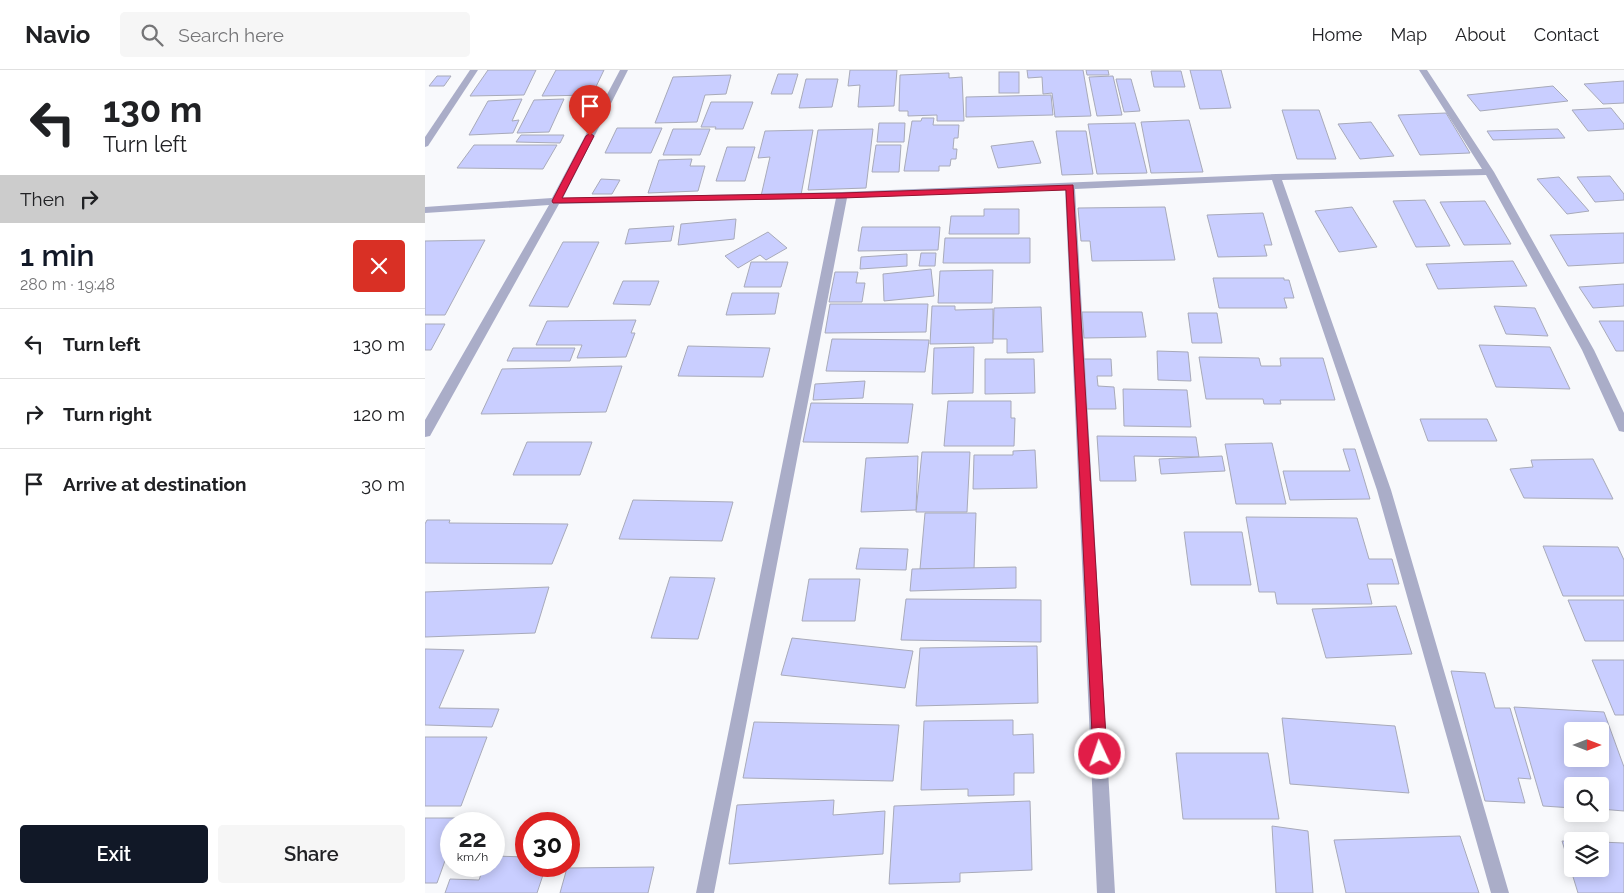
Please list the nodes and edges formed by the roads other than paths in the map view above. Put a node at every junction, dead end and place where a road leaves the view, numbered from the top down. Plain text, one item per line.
1 (474, 70) edge
2 (624, 70) edge
3 (1423, 70) edge
4 (425, 144) edge
5 (1489, 172) junction
6 (1276, 177) junction
7 (1070, 187) junction
8 (842, 195) junction
9 (556, 201) junction
10 (425, 210) edge
11 (1624, 427) edge
12 (425, 432) edge
13 (705, 893) edge
14 (1106, 893) edge
15 (1500, 893) edge

1 - 4 street
2 - 9 street
3 - 5 street
5 - 6 street
5 - 11 street
6 - 7 street
6 - 15 street
7 - 8 street
7 - 14 street
8 - 9 street
8 - 13 street
9 - 10 street
9 - 12 street

